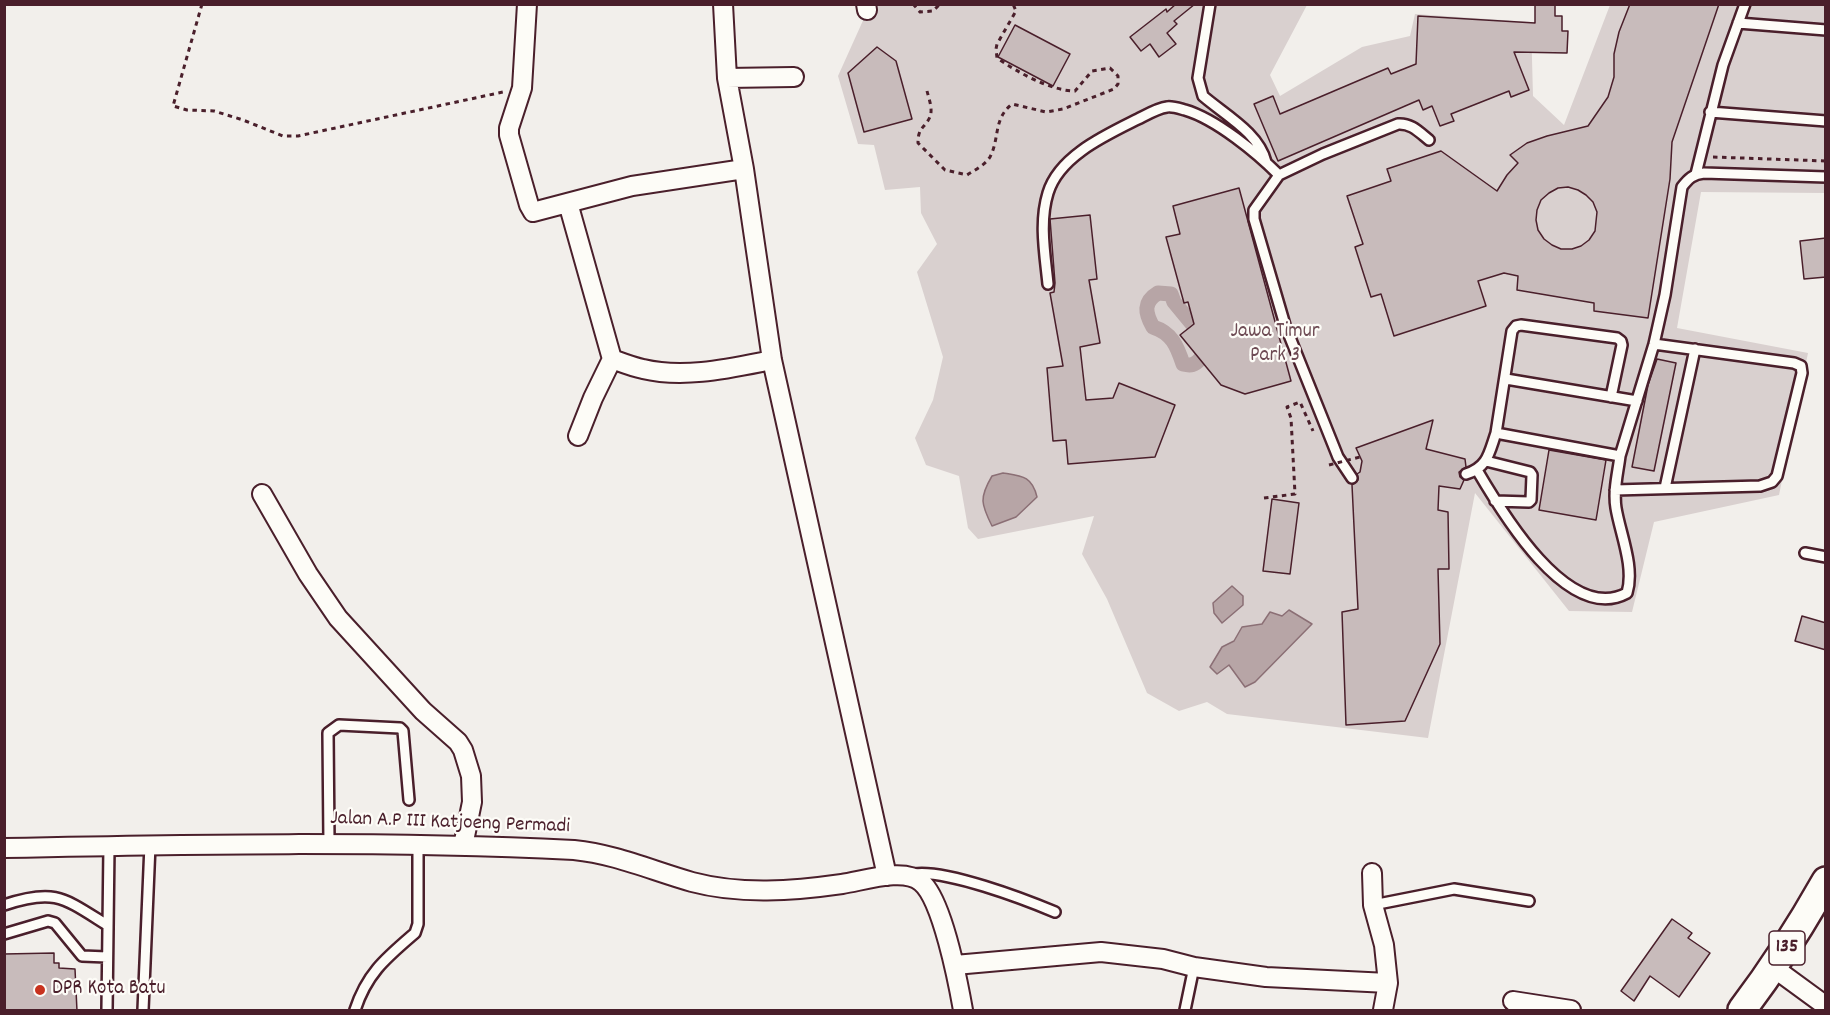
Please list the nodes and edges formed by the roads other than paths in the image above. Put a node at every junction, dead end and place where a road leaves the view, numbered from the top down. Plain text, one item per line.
1 (527, 4) edge
2 (723, 4) edge
3 (1210, 4) edge
4 (1745, 4) edge
5 (1738, 23) junction
6 (1826, 30) edge
7 (794, 77) dead end
8 (727, 78) junction
9 (1710, 112) junction
10 (1826, 121) edge
11 (1429, 141) dead end
12 (1266, 162) junction
13 (744, 169) junction
14 (1696, 174) junction
15 (1279, 175) junction
16 (1826, 177) edge
17 (568, 203) junction
18 (1048, 284) dead end
19 (1654, 344) junction
20 (1695, 349) junction
21 (612, 359) junction
22 (772, 360) junction
23 (1506, 379) junction
24 (1611, 397) junction
25 (1637, 401) junction
26 (1496, 433) junction
27 (578, 436) dead end
28 (1620, 456) junction
29 (1486, 461) junction
30 (1477, 471) junction
31 (1466, 474) dead end
32 (1352, 478) dead end
33 (1665, 488) junction
34 (1615, 490) junction
35 (262, 494) dead end
36 (1495, 501) junction
37 (1805, 553) dead end
38 (1826, 557) edge
39 (409, 800) dead end
40 (329, 843) junction
41 (418, 844) junction
42 (150, 845) junction
43 (109, 846) junction
44 (463, 846) junction
45 (4, 848) edge
46 (1372, 873) dead end
47 (909, 875) junction
48 (887, 876) junction
49 (1826, 881) edge
50 (1528, 901) dead end
51 (4, 905) edge
52 (1373, 905) junction
53 (1054, 912) dead end
54 (107, 925) junction
55 (4, 934) edge
56 (107, 957) junction
57 (955, 965) junction
58 (1194, 967) junction
59 (1774, 968) junction
60 (1388, 983) junction
61 (1513, 1001) dead end
62 (1826, 1006) edge
63 (107, 1011) edge
64 (143, 1011) edge
65 (355, 1011) edge
66 (963, 1011) edge
67 (1185, 1011) edge
68 (1383, 1011) edge
69 (1571, 1011) edge
70 (1742, 1011) edge

1 - 17 street
2 - 8 street
3 - 12 lane
4 - 5 lane
5 - 6 lane
5 - 9 lane
7 - 8 street
8 - 13 street
9 - 10 lane
9 - 14 lane
11 - 15 lane
12 - 15 lane
12 - 18 lane
13 - 17 street
13 - 22 street
14 - 16 lane
14 - 19 lane
15 - 32 lane
17 - 21 street
19 - 20 lane
19 - 25 lane
20 - 33 lane
20 - 33 lane
21 - 22 street
21 - 27 street
22 - 48 street
23 - 24 lane
23 - 24 lane
23 - 26 lane
24 - 25 lane
25 - 28 lane
26 - 28 lane
26 - 29 lane
28 - 34 lane
29 - 30 lane
29 - 36 lane
30 - 31 lane
30 - 36 lane
33 - 34 lane
34 - 36 lane
35 - 44 street
37 - 38 lane
39 - 40 lane
40 - 41 street, Jalan A.P III Katjoeng Permadi
40 - 42 street, Jalan A.P III Katjoeng Permadi
41 - 44 street, Jalan A.P III Katjoeng Permadi
41 - 65 lane
42 - 43 street, Jalan A.P III Katjoeng Permadi
42 - 64 lane
43 - 45 street, Jalan A.P III Katjoeng Permadi
43 - 54 lane
44 - 48 street, Jalan A.P III Katjoeng Permadi
46 - 52 street
47 - 48 street, Jalan A.P III Katjoeng Permadi
47 - 53 lane
47 - 57 street
49 - 59 main road, 135
50 - 52 lane
51 - 54 lane
52 - 60 street
54 - 56 lane
55 - 56 lane
56 - 63 lane
57 - 58 street
57 - 66 street
58 - 60 street
58 - 67 lane
59 - 62 street
59 - 70 main road, 135
60 - 68 street
61 - 69 street

